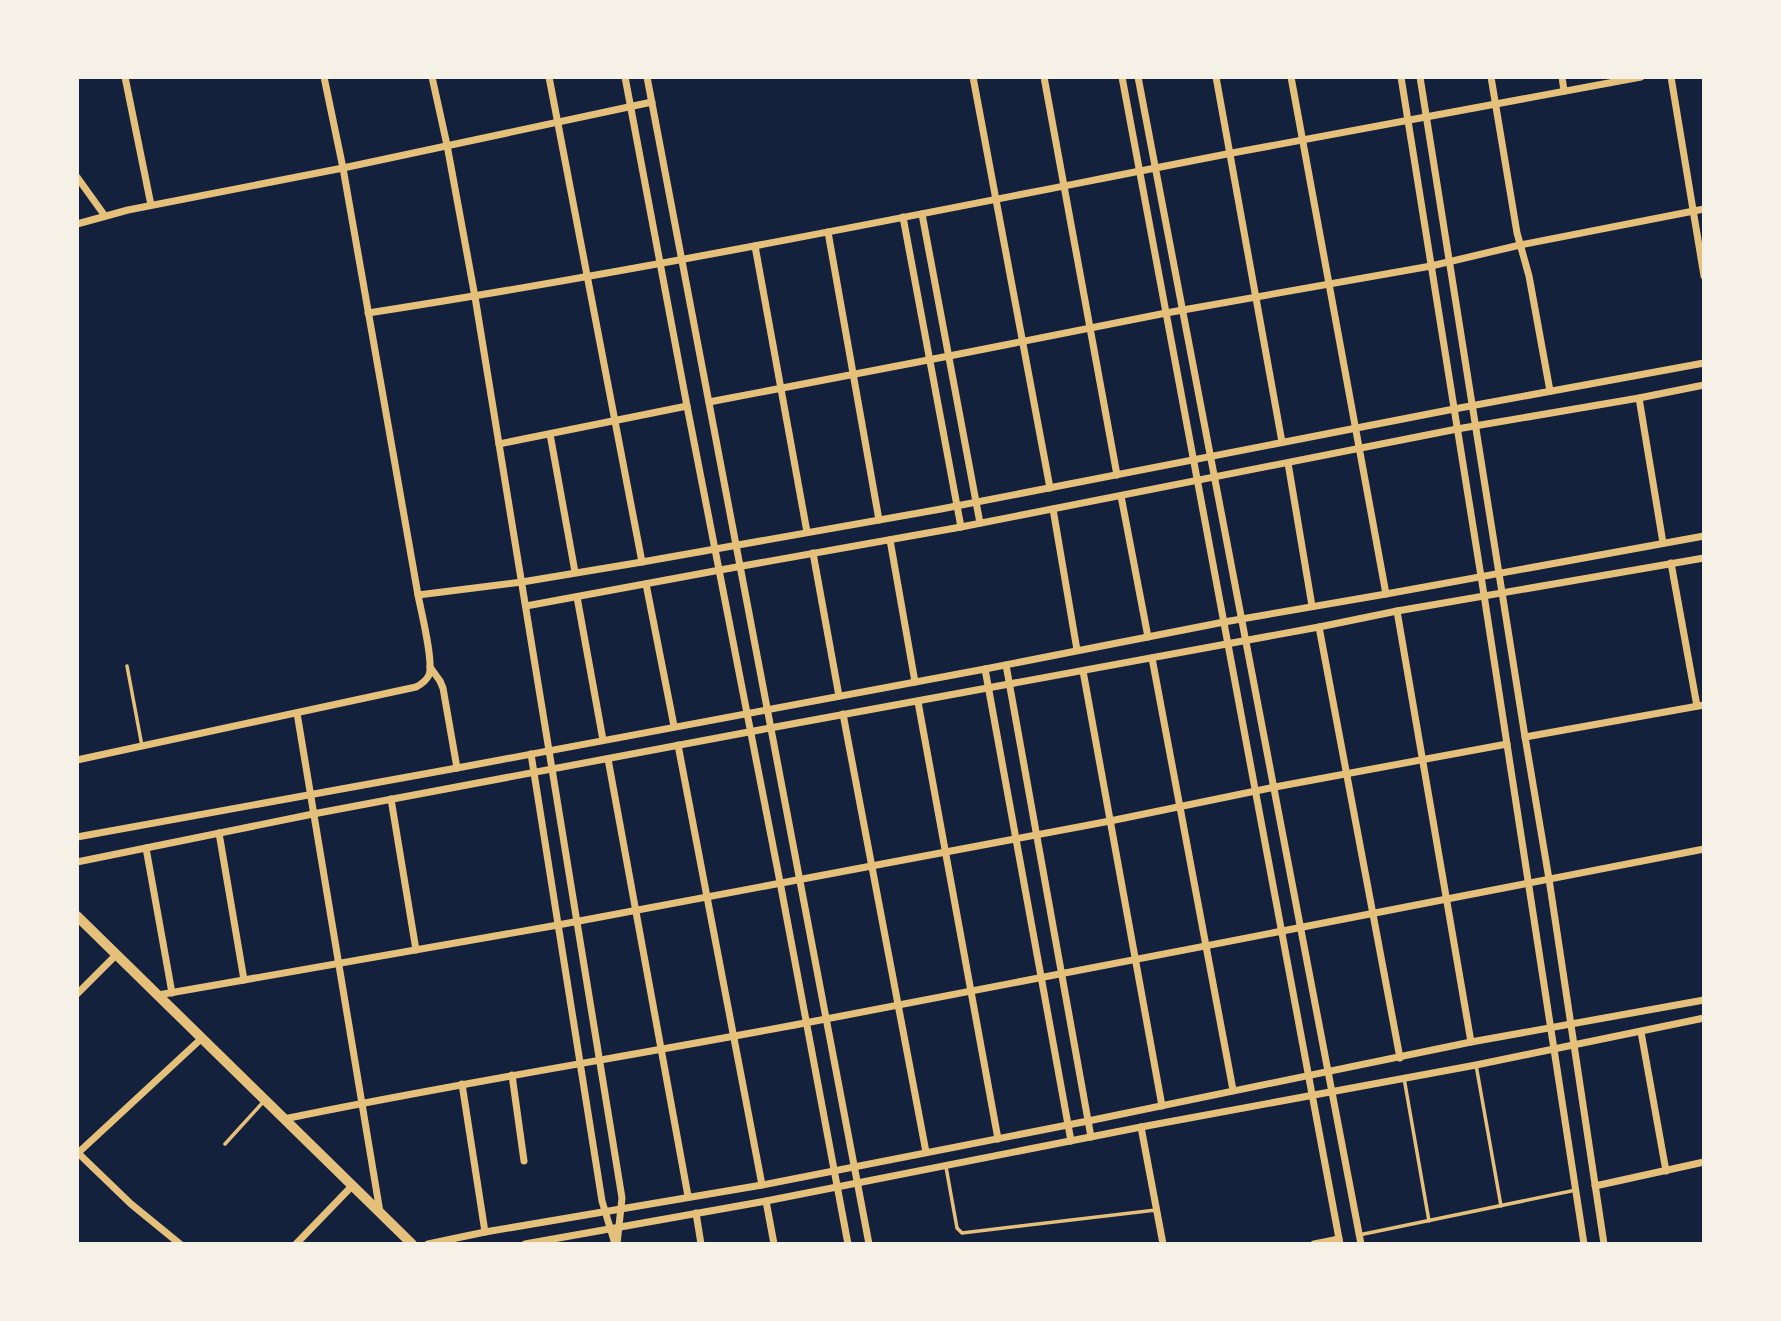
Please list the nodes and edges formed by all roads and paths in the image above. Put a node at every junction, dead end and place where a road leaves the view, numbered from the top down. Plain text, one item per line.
1 (125, 77) edge
2 (324, 77) edge
3 (432, 77) edge
4 (549, 77) edge
5 (625, 77) edge
6 (647, 77) edge
7 (973, 77) edge
8 (1044, 77) edge
9 (1122, 77) edge
10 (1138, 77) edge
11 (1216, 77) edge
12 (1291, 77) edge
13 (1401, 77) edge
14 (1420, 77) edge
15 (1491, 77) edge
16 (1562, 77) edge
17 (1641, 77) edge
18 (1671, 77) edge
19 (1564, 92) junction
20 (652, 102) junction
21 (1495, 104) junction
22 (631, 107) junction
23 (1427, 117) junction
24 (1408, 120) junction
25 (558, 121) junction
26 (1302, 140) junction
27 (447, 145) junction
28 (1230, 154) junction
29 (342, 168) junction
30 (1156, 169) junction
31 (1140, 172) junction
32 (77, 177) edge
33 (1065, 187) junction
34 (996, 200) junction
35 (151, 205) junction
36 (1704, 209) edge
37 (1693, 211) junction
38 (922, 214) junction
39 (105, 216) junction
40 (904, 217) junction
41 (77, 224) edge
42 (828, 232) junction
43 (1520, 245) junction
44 (755, 246) junction
45 (682, 260) junction
46 (1449, 261) junction
47 (659, 264) junction
48 (1431, 266) junction
49 (588, 275) junction
50 (1704, 276) edge
51 (1328, 284) junction
52 (475, 297) junction
53 (1256, 297) junction
54 (1183, 310) junction
55 (369, 313) junction
56 (1166, 313) junction
57 (1091, 327) junction
58 (1023, 341) junction
59 (948, 356) junction
60 (930, 360) junction
61 (1704, 363) edge
62 (854, 374) junction
63 (1704, 384) edge
64 (781, 388) junction
65 (1549, 391) junction
66 (1639, 398) junction
67 (709, 402) junction
68 (1472, 405) junction
69 (687, 406) junction
70 (1454, 409) junction
71 (614, 421) junction
72 (1475, 426) junction
73 (1355, 429) junction
74 (1457, 429) junction
75 (550, 434) junction
76 (1282, 442) junction
77 (499, 444) junction
78 (1359, 449) junction
79 (1211, 456) junction
80 (1194, 460) junction
81 (1288, 463) junction
82 (1117, 475) junction
83 (1215, 477) junction
84 (1197, 481) junction
85 (1050, 488) junction
86 (1121, 496) junction
87 (976, 502) junction
88 (957, 506) junction
89 (1053, 509) junction
90 (879, 520) junction
91 (980, 523) junction
92 (961, 527) junction
93 (807, 532) junction
94 (1704, 536) edge
95 (890, 540) junction
96 (1663, 543) junction
97 (737, 545) junction
98 (715, 549) junction
99 (813, 553) junction
100 (1704, 558) edge
101 (642, 562) junction
102 (1671, 563) junction
103 (740, 566) junction
104 (720, 570) junction
105 (575, 572) junction
106 (1499, 574) junction
107 (1481, 577) junction
108 (522, 582) junction
109 (646, 584) junction
110 (1503, 592) junction
111 (1385, 594) junction
112 (418, 595) junction
113 (1484, 595) junction
114 (577, 597) junction
115 (526, 606) junction
116 (1312, 606) junction
117 (1397, 611) junction
118 (1242, 618) junction
119 (1224, 622) junction
120 (1319, 627) junction
121 (1148, 637) junction
122 (1247, 640) junction
123 (1228, 643) junction
124 (1077, 650) junction
125 (1152, 658) junction
126 (1006, 665) junction
127 (127, 666) dead end
128 (430, 667) junction
129 (985, 669) junction
130 (1083, 671) junction
131 (915, 682) junction
132 (1009, 685) junction
133 (989, 688) junction
134 (839, 696) junction
135 (918, 702) junction
136 (1700, 705) edge
137 (767, 709) junction
138 (747, 712) junction
139 (297, 713) junction
140 (844, 714) junction
141 (674, 726) junction
142 (770, 728) junction
143 (751, 731) junction
144 (1525, 737) junction
145 (603, 740) junction
146 (1507, 744) junction
147 (678, 745) junction
148 (142, 746) junction
149 (550, 750) junction
150 (531, 754) junction
151 (608, 759) junction
152 (1422, 759) junction
153 (77, 760) edge
154 (457, 768) junction
155 (553, 769) junction
156 (534, 773) junction
157 (1346, 774) junction
158 (1275, 787) junction
159 (1256, 791) junction
160 (310, 796) junction
161 (391, 799) junction
162 (1180, 807) junction
163 (313, 814) junction
164 (1111, 821) junction
165 (219, 833) junction
166 (1037, 835) junction
167 (77, 837) edge
168 (1016, 839) junction
169 (146, 848) junction
170 (1704, 849) edge
171 (946, 852) junction
172 (77, 862) edge
173 (873, 865) junction
174 (799, 879) junction
175 (1549, 879) junction
176 (780, 882) junction
177 (1528, 883) junction
178 (707, 896) junction
179 (1446, 898) junction
180 (636, 910) junction
181 (1373, 913) junction
182 (77, 916) edge
183 (576, 921) junction
184 (558, 925) junction
185 (1301, 926) junction
186 (1282, 930) junction
187 (1206, 945) junction
188 (416, 950) junction
189 (116, 955) junction
190 (1135, 958) junction
191 (338, 964) junction
192 (1062, 973) junction
193 (1042, 977) junction
194 (244, 980) junction
195 (971, 991) junction
196 (172, 993) junction
197 (77, 994) edge
198 (158, 995) junction
199 (1704, 1000) edge
200 (899, 1005) junction
201 (1704, 1018) edge
202 (826, 1019) junction
203 (807, 1023) junction
204 (1572, 1024) junction
205 (1551, 1028) junction
206 (1641, 1032) junction
207 (734, 1036) junction
208 (202, 1038) junction
209 (1471, 1042) junction
210 (1575, 1046) junction
211 (661, 1049) junction
212 (1554, 1050) junction
213 (1400, 1058) junction
214 (599, 1059) junction
215 (580, 1062) junction
216 (1476, 1065) junction
217 (1328, 1072) junction
218 (512, 1075) junction
219 (1309, 1076) junction
220 (1404, 1078) junction
221 (462, 1084) junction
222 (1233, 1090) junction
223 (1332, 1092) junction
224 (1313, 1095) junction
225 (265, 1100) junction
226 (361, 1103) junction
227 (1162, 1106) junction
228 (284, 1119) junction
229 (1088, 1121) junction
230 (1069, 1125) junction
231 (1140, 1127) junction
232 (1091, 1137) junction
233 (998, 1139) junction
234 (1071, 1141) junction
235 (225, 1144) dead end
236 (926, 1152) junction
237 (78, 1153) edge
238 (524, 1161) dead end
239 (1704, 1162) edge
240 (946, 1165) junction
241 (854, 1167) junction
242 (834, 1170) junction
243 (1666, 1171) junction
244 (857, 1183) junction
245 (762, 1185) junction
246 (352, 1186) junction
247 (1595, 1186) junction
248 (837, 1187) junction
249 (1576, 1190) junction
250 (688, 1196) junction
251 (766, 1201) junction
252 (1501, 1206) junction
253 (621, 1209) junction
254 (1156, 1210) junction
255 (605, 1212) junction
256 (380, 1213) junction
257 (696, 1213) junction
258 (1429, 1221) junction
259 (619, 1227) junction
260 (609, 1229) junction
261 (485, 1232) junction
262 (1359, 1235) junction
263 (1340, 1242) edge
264 (180, 1244) edge
265 (296, 1244) edge
266 (412, 1244) edge
267 (428, 1244) edge
268 (525, 1244) edge
269 (616, 1244) edge
270 (701, 1244) edge
271 (774, 1244) edge
272 (848, 1244) edge
273 (869, 1244) edge
274 (1163, 1244) edge
275 (1314, 1244) edge
276 (1361, 1244) edge
277 (1584, 1244) edge
278 (1604, 1244) edge

1 - 35 street
2 - 29 street
3 - 27 street
4 - 25 street
5 - 22 street
6 - 20 street
7 - 34 street
8 - 33 street
9 - 31 street
10 - 30 street
11 - 28 street
12 - 26 street
13 - 24 street
14 - 23 street
15 - 21 street
16 - 19 street
17 - 19 street
18 - 37 street
19 - 21 street
20 - 22 street
20 - 45 street
21 - 23 street
21 - 43 street
22 - 25 street
22 - 47 street
23 - 24 street
23 - 46 street
24 - 26 street
24 - 48 street
25 - 27 street
25 - 49 street
26 - 28 street
26 - 51 street
27 - 29 street
27 - 52 street
28 - 30 street
28 - 53 street
29 - 35 street
29 - 55 street
30 - 31 street
30 - 54 street
31 - 33 street
31 - 56 street
32 - 39 street
33 - 34 street
33 - 57 street
34 - 38 street
34 - 58 street
35 - 39 street
36 - 37 street
37 - 43 street
37 - 50 street
38 - 40 street
38 - 59 street
39 - 41 street
40 - 42 street
40 - 60 street
42 - 44 street
42 - 62 street
43 - 46 street
43 - 65 street
44 - 45 street
44 - 64 street
45 - 47 street
45 - 67 street
46 - 48 street
46 - 68 street
47 - 49 street
47 - 69 street
48 - 51 street
48 - 70 street
49 - 52 street
49 - 71 street
51 - 53 street
51 - 73 street
52 - 55 street
52 - 77 street
53 - 54 street
53 - 76 street
54 - 56 street
54 - 79 street
55 - 112 street
56 - 57 street
56 - 80 street
57 - 58 street
57 - 82 street
58 - 59 street
58 - 85 street
59 - 60 street
59 - 87 street
60 - 62 street
60 - 88 street
61 - 65 street
62 - 64 street
62 - 90 street
63 - 66 street
64 - 67 street
64 - 93 street
65 - 68 street
66 - 72 street
66 - 96 street
67 - 97 street
68 - 70 street
68 - 72 street
69 - 71 street
69 - 98 street
70 - 73 street
70 - 74 street
71 - 75 street
71 - 101 street
72 - 74 street
72 - 106 street
73 - 76 street
73 - 78 street
74 - 78 street
74 - 107 street
75 - 77 street
75 - 105 street
76 - 79 street
77 - 108 street
78 - 81 street
78 - 111 street
79 - 80 street
79 - 83 street
80 - 82 street
80 - 84 street
81 - 83 street
81 - 116 street
82 - 85 street
83 - 84 street
83 - 118 street
84 - 86 street
84 - 119 street
85 - 87 street
86 - 89 street
86 - 121 street
87 - 88 street
87 - 91 street
88 - 90 street
88 - 92 street
89 - 91 street
89 - 124 street
90 - 93 street
91 - 92 street
92 - 95 street
93 - 97 street
94 - 96 street
95 - 99 street
95 - 131 street
96 - 106 street
97 - 98 street
97 - 103 street
98 - 101 street
98 - 104 street
99 - 103 street
99 - 134 street
100 - 102 street
101 - 105 street
102 - 110 street
102 - 136 street
103 - 104 street
103 - 137 street
104 - 109 street
104 - 138 street
105 - 108 street
106 - 107 street
106 - 110 street
107 - 111 street
107 - 113 street
108 - 112 street
108 - 115 street
109 - 114 street
109 - 141 street
110 - 113 street
110 - 144 street
111 - 116 street
112 - 128 street
113 - 117 street
113 - 146 street
114 - 115 street
114 - 145 street
115 - 149 street
116 - 118 street
117 - 120 street
117 - 152 street
118 - 119 street
118 - 122 street
119 - 121 street
119 - 123 street
120 - 122 street
120 - 157 street
121 - 124 street
122 - 123 street
122 - 158 street
123 - 125 street
123 - 159 street
124 - 126 street
125 - 130 street
125 - 162 street
126 - 129 street
126 - 132 street
127 - 148 lane
128 - 139 street
128 - 154 street
129 - 131 street
129 - 133 street
130 - 132 street
130 - 164 street
131 - 134 street
132 - 133 street
132 - 166 street
133 - 135 street
133 - 168 street
134 - 137 street
135 - 140 street
135 - 171 street
136 - 144 street
137 - 138 street
137 - 142 street
138 - 141 street
138 - 143 street
139 - 148 street
139 - 160 street
140 - 142 street
140 - 173 street
141 - 145 street
142 - 143 street
142 - 174 street
143 - 147 street
143 - 176 street
144 - 175 street
145 - 149 street
146 - 152 street
146 - 177 street
147 - 151 street
147 - 178 street
148 - 153 street
149 - 150 street
149 - 155 street
150 - 154 street
150 - 156 street
151 - 155 street
151 - 180 street
152 - 157 street
152 - 179 street
154 - 160 street
155 - 156 street
155 - 183 street
156 - 161 street
156 - 184 street
157 - 158 street
157 - 181 street
158 - 159 street
158 - 185 street
159 - 162 street
159 - 186 street
160 - 163 street
160 - 167 street
161 - 163 street
161 - 188 street
162 - 164 street
162 - 187 street
163 - 165 street
163 - 191 street
164 - 166 street
164 - 190 street
165 - 169 street
165 - 194 street
166 - 168 street
166 - 192 street
168 - 171 street
168 - 193 street
169 - 172 street
169 - 196 street
170 - 175 street
171 - 173 street
171 - 195 street
173 - 174 street
173 - 200 street
174 - 176 street
174 - 202 street
175 - 177 street
175 - 204 street
176 - 178 street
176 - 203 street
177 - 179 street
177 - 205 street
178 - 180 street
178 - 207 street
179 - 181 street
179 - 209 street
180 - 183 street
180 - 211 street
181 - 185 street
181 - 213 street
182 - 189 main road
183 - 184 street
183 - 214 street
184 - 188 street
184 - 215 street
185 - 186 street
185 - 217 street
186 - 187 street
186 - 219 street
187 - 190 street
187 - 222 street
188 - 191 street
189 - 197 street
189 - 198 main road
190 - 192 street
190 - 227 street
191 - 194 street
191 - 226 street
192 - 193 street
192 - 229 street
193 - 195 street
193 - 230 street
194 - 196 street
195 - 200 street
195 - 233 street
196 - 198 street
198 - 208 main road
199 - 204 street
200 - 202 street
200 - 236 street
201 - 206 street
202 - 203 street
202 - 241 street
203 - 207 street
203 - 242 street
204 - 205 street
204 - 210 street
205 - 209 street
205 - 212 street
206 - 210 street
206 - 243 street
207 - 211 street
207 - 245 street
208 - 225 main road
208 - 237 street
209 - 213 street
210 - 212 street
210 - 247 street
211 - 214 street
211 - 250 street
212 - 216 street
212 - 249 street
213 - 217 street
214 - 215 street
214 - 253 street
215 - 218 street
215 - 255 street
216 - 220 street
216 - 252 lane
217 - 219 street
217 - 223 street
218 - 221 street
218 - 238 street
219 - 222 street
219 - 224 street
220 - 223 street
220 - 258 lane
221 - 226 street
221 - 261 street
222 - 227 street
223 - 224 street
223 - 262 street
224 - 231 street
224 - 263 street
225 - 228 main road
225 - 235 lane
226 - 228 street
226 - 256 street
227 - 229 street
228 - 246 main road
229 - 230 street
229 - 232 street
230 - 233 street
230 - 234 street
231 - 232 street
231 - 254 street
232 - 234 street
233 - 236 street
234 - 240 street
236 - 241 street
237 - 264 street
239 - 243 street
240 - 244 street
240 - 254 lane
241 - 242 street
241 - 244 street
242 - 245 street
242 - 248 street
243 - 247 street
244 - 248 street
244 - 273 street
245 - 250 street
246 - 256 main road
246 - 265 street
247 - 278 street
248 - 251 street
248 - 272 street
249 - 252 lane
249 - 277 street
250 - 253 street
251 - 257 street
251 - 271 street
252 - 258 lane
253 - 255 street
253 - 259 street
254 - 274 street
255 - 260 street
255 - 261 street
256 - 266 main road
257 - 259 street
257 - 270 street
258 - 262 lane
259 - 260 street
259 - 269 street
260 - 268 street
260 - 269 street
261 - 267 street
262 - 276 street
263 - 275 street

